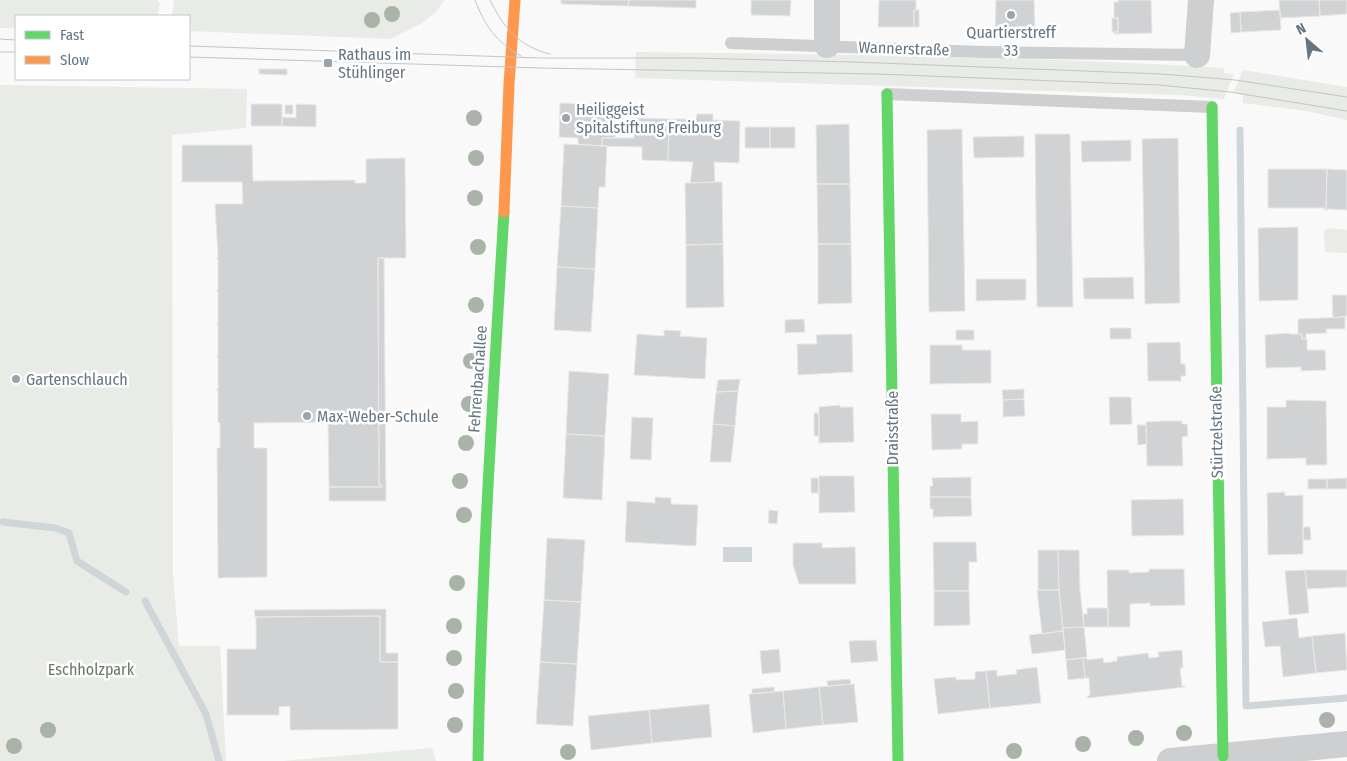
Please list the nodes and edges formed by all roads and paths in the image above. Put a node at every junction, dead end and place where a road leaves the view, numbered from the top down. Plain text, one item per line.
1 (515, 0) edge
2 (828, 0) edge
3 (1201, 0) edge
4 (731, 43) dead end
5 (827, 45) junction
6 (1197, 55) joint
7 (887, 94) joint
8 (1212, 107) joint
9 (1347, 744) edge
10 (1222, 756) junction
11 (1286, 756) edge
12 (478, 761) edge
13 (898, 761) edge
14 (1170, 761) edge

1 - 12 street, Fehrenbachallee
2 - 5 street
3 - 6 street
4 - 5 lane, Wannerstraße
5 - 6 lane, Wannerstraße
7 - 8 lane
7 - 13 street, Draisstraße
8 - 10 street, Stürtzelstraße
9 - 11 street
10 - 11 street
10 - 14 street

